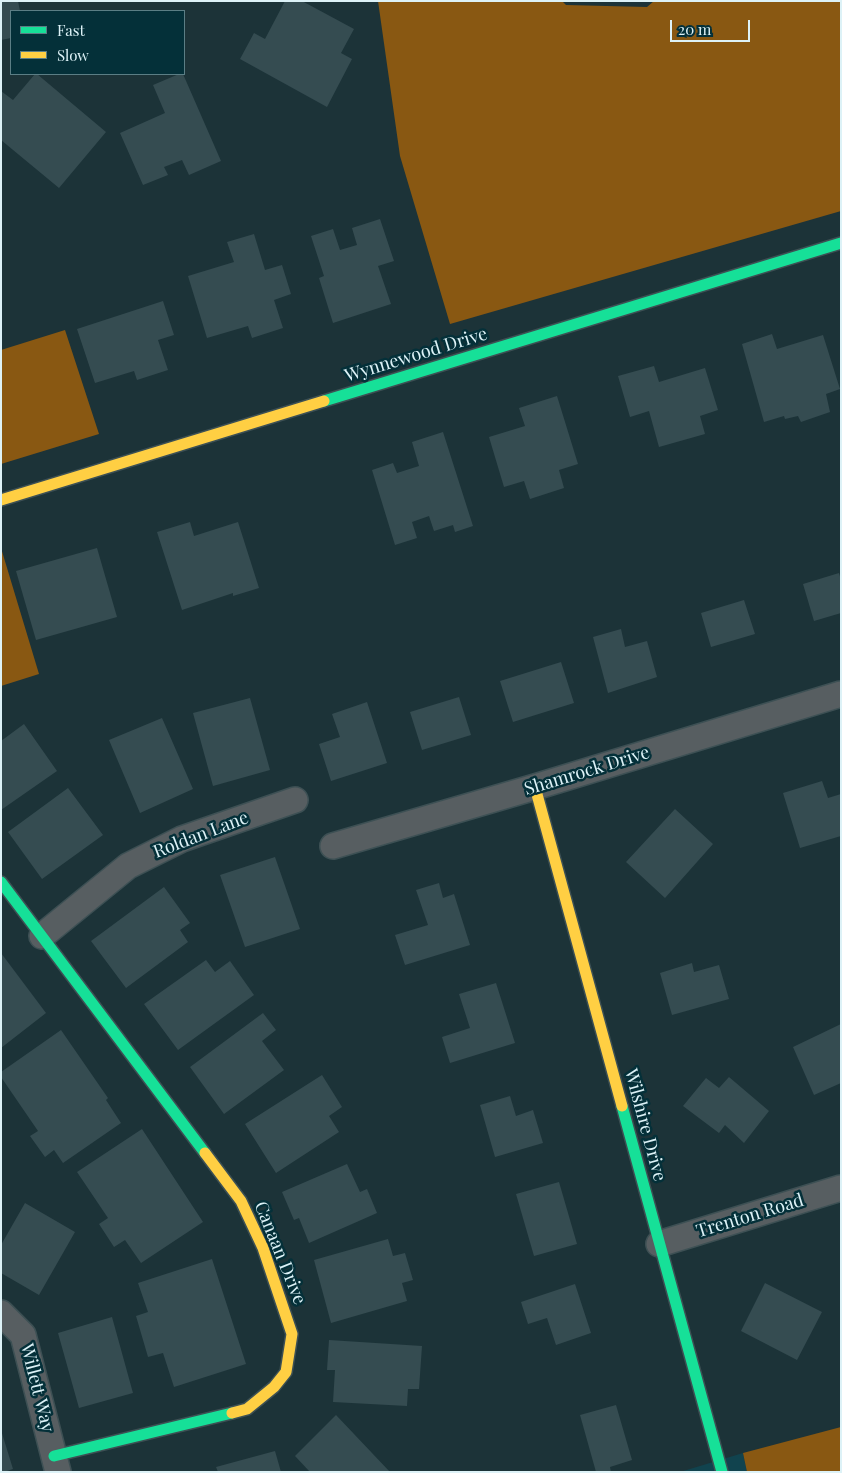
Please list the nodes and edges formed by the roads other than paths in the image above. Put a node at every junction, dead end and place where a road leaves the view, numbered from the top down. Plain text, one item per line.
1 (841, 243) edge
2 (1, 500) edge
3 (841, 694) edge
4 (535, 787) junction
5 (295, 800) dead end
6 (332, 846) dead end
7 (1, 882) edge
8 (42, 936) junction
9 (841, 1188) edge
10 (659, 1244) junction
11 (1, 1313) edge
12 (56, 1464) edge
13 (722, 1472) edge

1 - 2 street, Wynnewood Drive
3 - 4 street, Shamrock Drive
4 - 6 street, Shamrock Drive
4 - 10 street, Wilshire Drive
5 - 8 street, Roldan Lane
7 - 8 street, Canaan Drive
8 - 12 street, Canaan Drive
9 - 10 street, Trenton Road
10 - 13 street, Wilshire Drive
11 - 12 street, Willett Way

